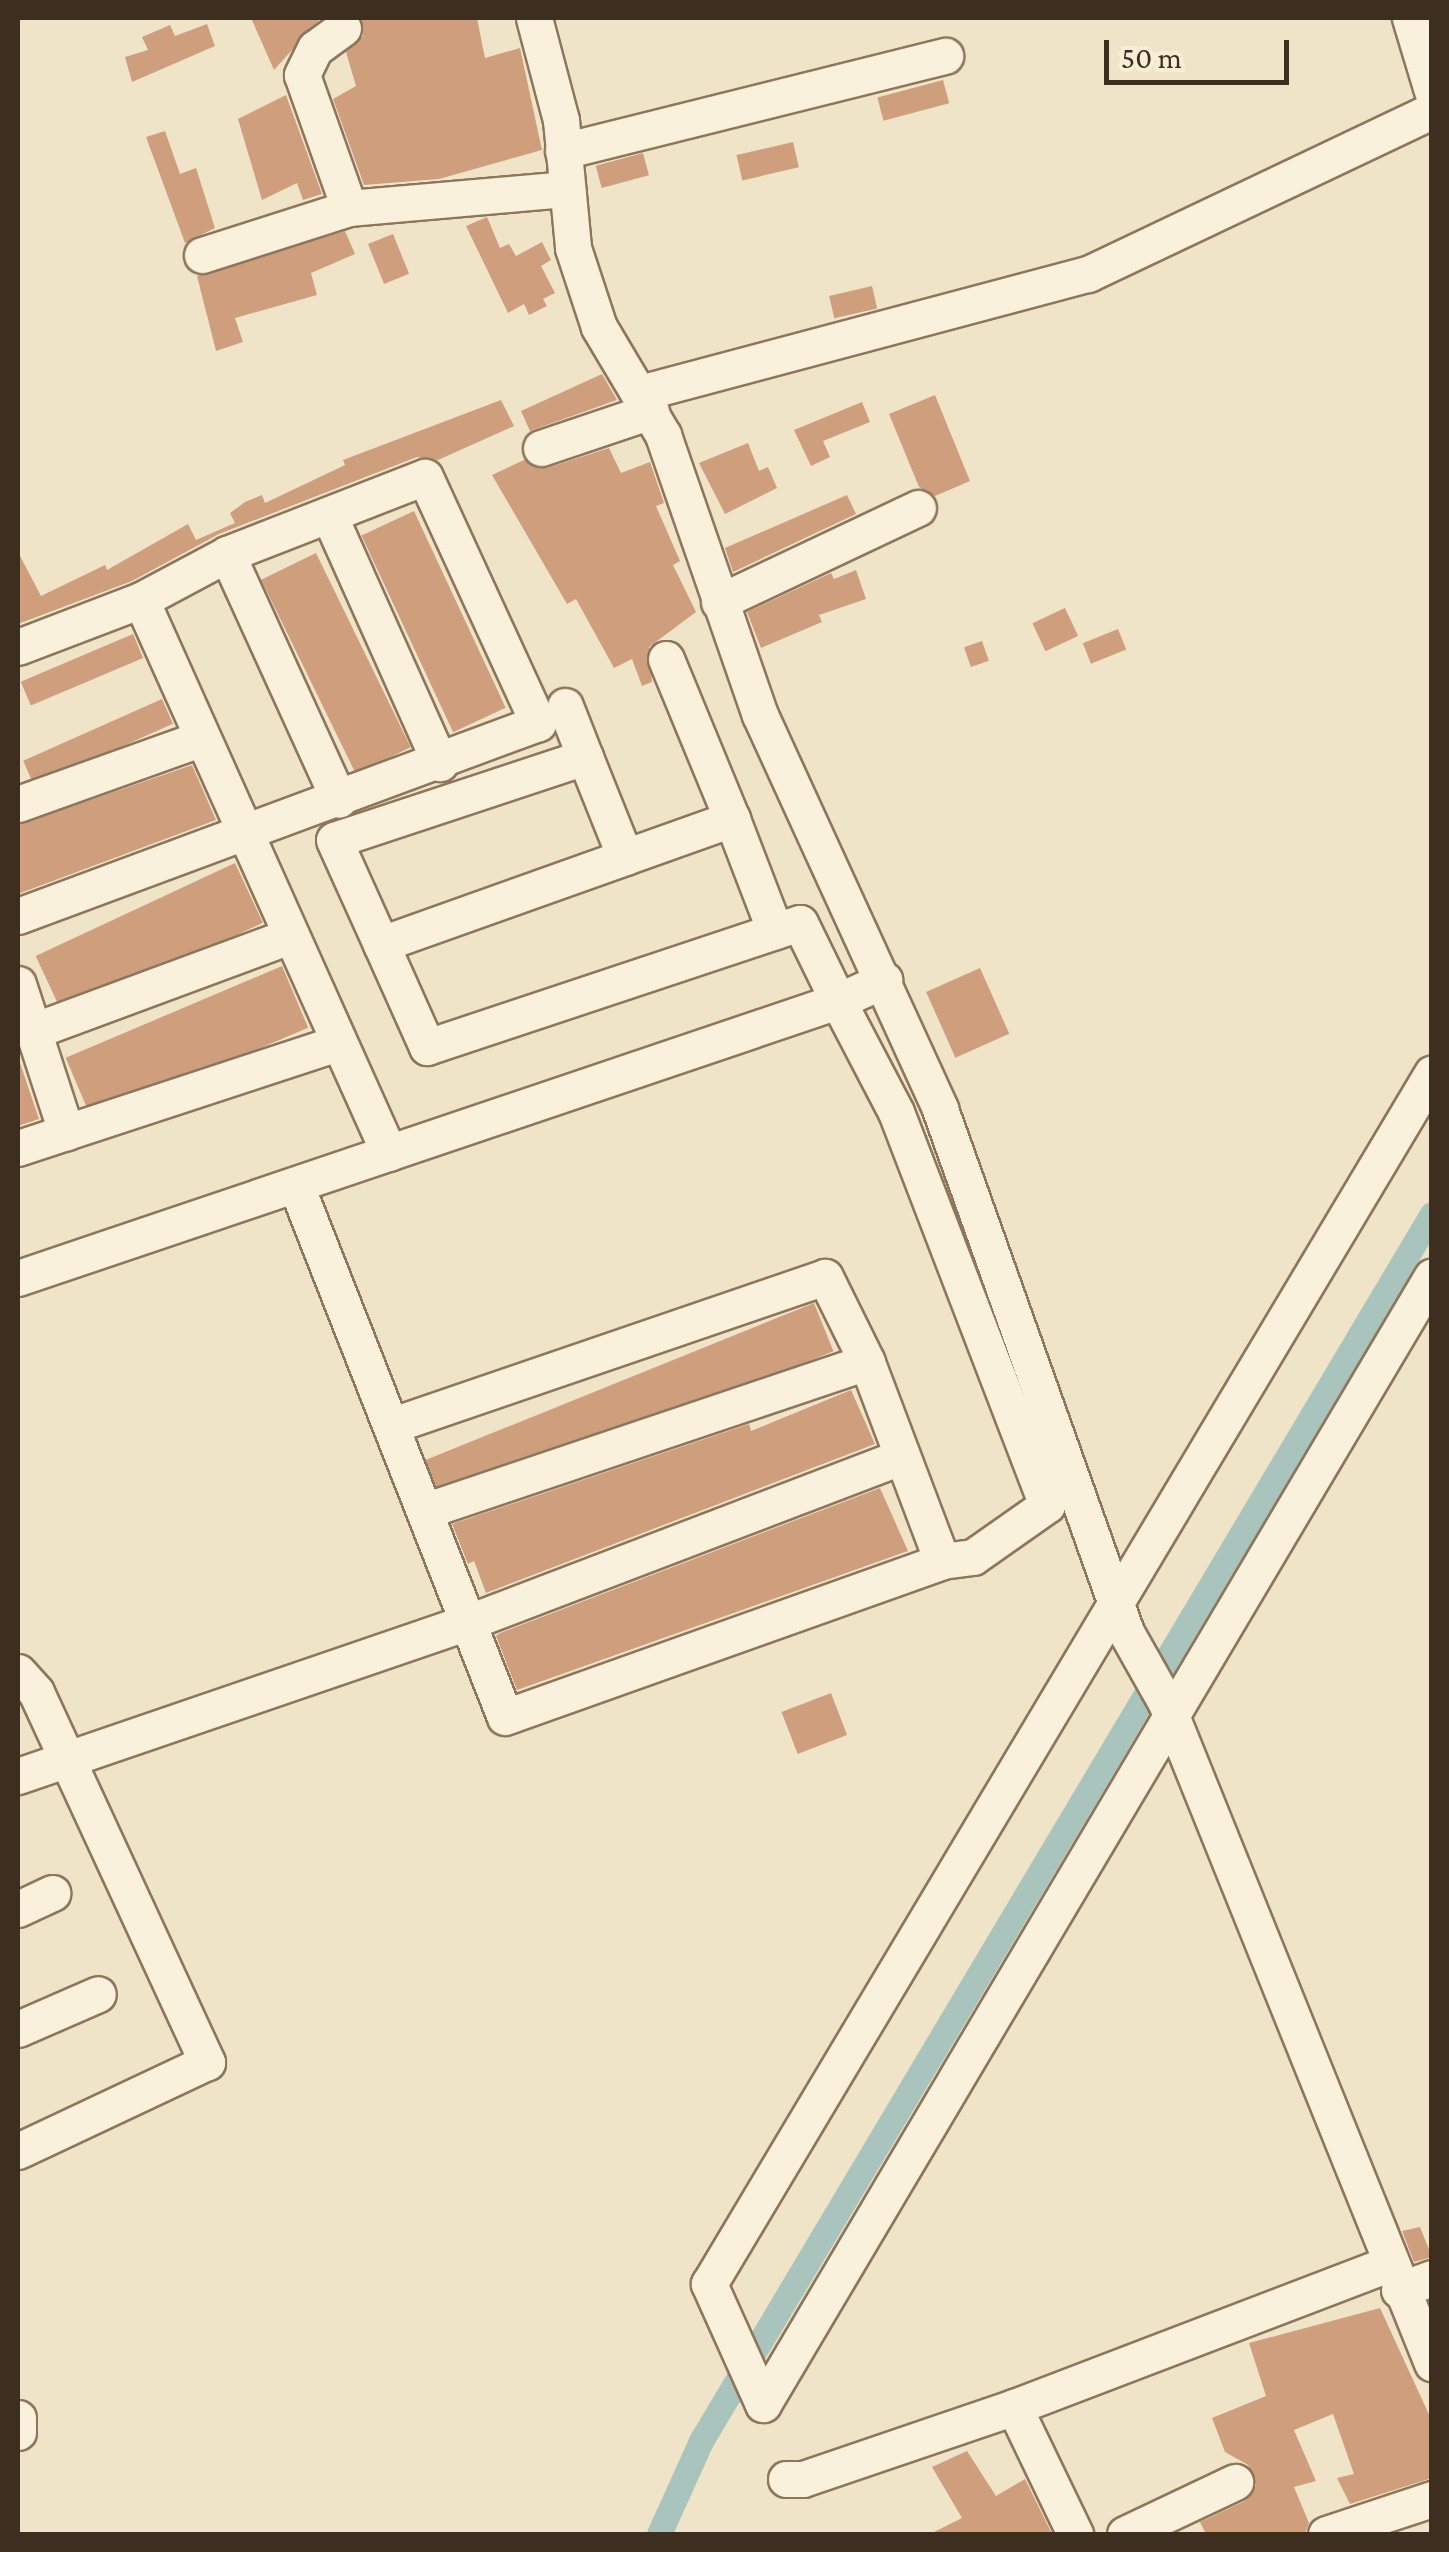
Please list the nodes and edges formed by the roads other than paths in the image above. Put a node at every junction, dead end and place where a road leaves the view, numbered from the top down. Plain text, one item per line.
1 (534, 18) edge
2 (1410, 18) edge
3 (342, 28) dead end
4 (945, 56) dead end
5 (1432, 91) edge
6 (1432, 111) edge
7 (564, 151) junction
8 (567, 190) junction
9 (349, 208) junction
10 (202, 256) dead end
11 (646, 402) junction
12 (541, 448) dead end
13 (918, 508) dead end
14 (329, 515) junction
15 (227, 554) junction
16 (141, 600) junction
17 (719, 602) junction
18 (18, 646) edge
19 (666, 659) dead end
20 (565, 706) dead end
21 (200, 739) junction
22 (585, 757) junction
23 (440, 764) junction
24 (339, 800) junction
25 (18, 804) edge
26 (732, 819) junction
27 (247, 834) junction
28 (626, 857) junction
29 (18, 916) edge
30 (774, 931) junction
31 (290, 936) junction
32 (381, 944) junction
33 (884, 980) junction
34 (18, 984) edge
35 (838, 1000) junction
36 (33, 1031) junction
37 (337, 1044) junction
38 (1432, 1073) edge
39 (66, 1132) junction
40 (18, 1148) edge
41 (388, 1153) junction
42 (297, 1188) junction
43 (1432, 1276) edge
44 (18, 1278) edge
45 (867, 1362) junction
46 (393, 1425) junction
47 (902, 1457) junction
48 (1048, 1505) junction
49 (428, 1510) junction
50 (942, 1561) junction
51 (1101, 1562) junction
52 (1121, 1618) junction
53 (466, 1623) junction
54 (18, 1672) edge
55 (1169, 1712) junction
56 (67, 1757) junction
57 (18, 1776) edge
58 (53, 1893) dead end
59 (18, 1908) edge
60 (98, 1994) dead end
61 (18, 2029) edge
62 (18, 2151) edge
63 (1406, 2277) edge
64 (1432, 2363) edge
65 (1014, 2407) junction
66 (18, 2418) edge
67 (18, 2432) edge
68 (786, 2479) dead end
69 (1235, 2482) dead end
70 (1432, 2499) edge
71 (1322, 2523) edge
72 (1075, 2534) edge
73 (1125, 2534) edge

1 - 7 street
2 - 5 street
3 - 9 street
4 - 7 street
6 - 11 street
7 - 8 street
8 - 9 street
8 - 11 street
9 - 10 street
11 - 12 street
11 - 17 street
13 - 17 street
14 - 15 street
14 - 23 street
14 - 23 street
15 - 16 street
15 - 24 street
16 - 18 street
16 - 21 street
17 - 33 street
19 - 26 street
20 - 22 street
21 - 25 street
21 - 27 street
22 - 28 street
22 - 32 street
23 - 24 street
24 - 27 street
26 - 28 street
26 - 30 street
27 - 29 street
27 - 31 street
28 - 32 street
30 - 32 street
30 - 35 street
31 - 36 street
31 - 37 street
33 - 35 street
33 - 51 street
34 - 36 street
35 - 41 street
35 - 48 street
36 - 39 street
37 - 39 street
37 - 41 street
38 - 52 street
39 - 40 street
41 - 42 street
42 - 44 street
42 - 46 street
43 - 55 street
45 - 46 street
45 - 47 street
45 - 49 street
46 - 49 street
47 - 50 street
47 - 53 street
48 - 50 street
48 - 51 street
49 - 53 street
50 - 53 street
51 - 52 street
52 - 55 street
52 - 55 street
53 - 56 street
54 - 56 street
55 - 63 street
56 - 57 street
56 - 62 street
58 - 59 street
60 - 61 street
63 - 64 street
63 - 65 street
65 - 68 street
65 - 72 street
66 - 67 street
69 - 73 street
70 - 71 street

